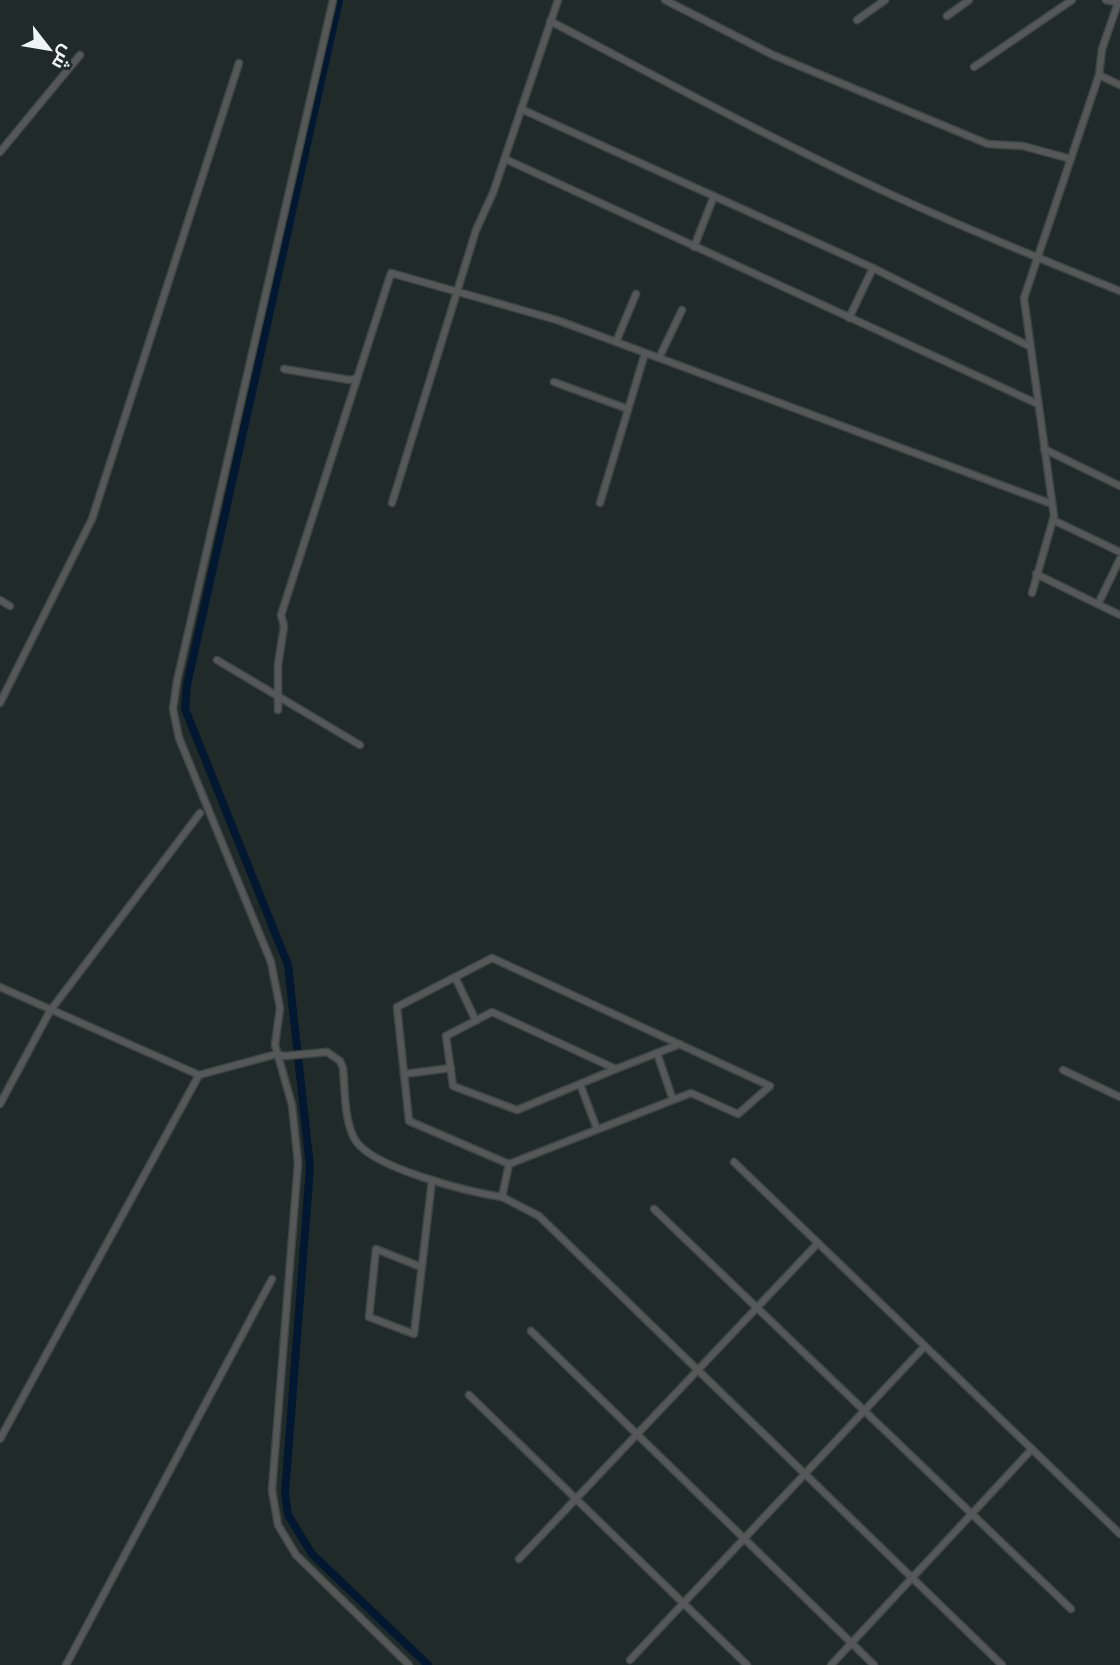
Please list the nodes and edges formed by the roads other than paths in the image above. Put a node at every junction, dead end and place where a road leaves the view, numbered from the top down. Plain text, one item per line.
1 (334, 0) edge
2 (558, 0) edge
3 (665, 0) edge
4 (885, 0) edge
5 (969, 0) edge
6 (1072, 0) edge
7 (1106, 0) edge
8 (1119, 3) edge
9 (947, 16) dead end
10 (857, 20) dead end
11 (550, 21) junction
12 (80, 55) dead end
13 (239, 62) dead end
14 (974, 67) dead end
15 (1099, 75) junction
16 (1120, 85) edge
17 (521, 109) junction
18 (0, 152) edge
19 (505, 159) junction
20 (1071, 159) junction
21 (714, 196) junction
22 (694, 247) junction
23 (1036, 257) junction
24 (873, 268) junction
25 (1120, 291) edge
26 (457, 293) junction
27 (636, 295) dead end
28 (682, 310) dead end
29 (849, 318) junction
30 (617, 342) junction
31 (1029, 346) junction
32 (645, 353) junction
33 (659, 358) junction
34 (284, 369) dead end
35 (357, 377) junction
36 (554, 382) dead end
37 (1038, 404) junction
38 (628, 409) junction
39 (1044, 449) junction
40 (1120, 486) edge
41 (392, 503) dead end
42 (600, 503) dead end
43 (1052, 504) junction
44 (1053, 520) junction
45 (1120, 552) edge
46 (1120, 559) edge
47 (1036, 574) junction
48 (1032, 593) dead end
49 (0, 600) edge
50 (1098, 604) junction
51 (10, 606) dead end
52 (1120, 615) edge
53 (217, 660) dead end
54 (278, 695) junction
55 (0, 703) edge
56 (278, 710) dead end
57 (360, 745) dead end
58 (200, 813) dead end
59 (455, 977) junction
60 (0, 988) edge
61 (50, 1011) junction
62 (476, 1021) junction
63 (680, 1044) junction
64 (657, 1053) junction
65 (280, 1055) junction
66 (451, 1068) junction
67 (616, 1069) junction
68 (1063, 1070) dead end
69 (404, 1074) junction
70 (200, 1075) junction
71 (580, 1084) junction
72 (1120, 1097) edge
73 (673, 1100) junction
74 (0, 1104) edge
75 (597, 1129) junction
76 (734, 1162) dead end
77 (509, 1164) junction
78 (432, 1180) junction
79 (502, 1197) junction
80 (654, 1209) dead end
81 (818, 1243) junction
82 (421, 1267) junction
83 (272, 1279) dead end
84 (757, 1307) junction
85 (531, 1331) dead end
86 (925, 1346) junction
87 (698, 1370) junction
88 (470, 1395) dead end
89 (864, 1411) junction
90 (637, 1435) junction
91 (0, 1439) edge
92 (1032, 1449) junction
93 (805, 1474) junction
94 (576, 1499) junction
95 (972, 1514) junction
96 (1120, 1534) edge
97 (744, 1539) junction
98 (519, 1559) dead end
99 (912, 1578) junction
100 (684, 1603) junction
101 (1071, 1609) dead end
102 (851, 1643) junction
103 (630, 1660) dead end
104 (66, 1665) edge
105 (409, 1665) edge
106 (747, 1665) edge
107 (831, 1665) edge
108 (874, 1665) edge
109 (1002, 1665) edge

1 - 65 street
2 - 11 street
3 - 20 street
4 - 10 street
5 - 9 street
6 - 14 street
7 - 8 street
8 - 15 street
11 - 17 street
11 - 23 street
12 - 18 street
13 - 55 street
15 - 16 street
15 - 20 street
17 - 19 street
17 - 21 street
19 - 22 street
19 - 26 street
20 - 23 street
21 - 22 street
21 - 24 street
22 - 29 street
23 - 25 street
23 - 31 street
24 - 29 street
24 - 31 street
26 - 30 street
26 - 35 street
26 - 41 street
27 - 30 street
28 - 33 street
29 - 37 street
30 - 32 street
31 - 37 street
32 - 33 street
32 - 38 street
33 - 43 street
34 - 35 street
35 - 54 street
36 - 38 street
37 - 39 street
38 - 42 street
39 - 40 street
39 - 43 street
43 - 44 street
44 - 45 street
44 - 47 street
46 - 50 street
47 - 48 street
47 - 50 street
49 - 51 street
50 - 52 street
53 - 54 street
54 - 56 street
54 - 57 street
58 - 61 street
59 - 62 street
59 - 63 street
59 - 69 street
60 - 61 street
61 - 70 street
61 - 74 street
62 - 66 street
62 - 67 street
63 - 64 street
63 - 73 street
64 - 67 street
64 - 73 street
65 - 70 street
65 - 78 street
65 - 105 street
66 - 69 street
66 - 71 street
67 - 71 street
68 - 72 street
69 - 77 street
70 - 91 street
71 - 75 street
73 - 75 street
75 - 77 street
76 - 81 street
77 - 79 street
78 - 79 street
78 - 82 street
79 - 87 street
80 - 84 street
81 - 84 street
81 - 86 street
82 - 82 street
83 - 104 street
84 - 87 street
84 - 89 street
85 - 90 street
86 - 89 street
86 - 92 street
87 - 90 street
87 - 93 street
88 - 94 street
89 - 93 street
89 - 95 street
90 - 94 street
90 - 97 street
92 - 95 street
92 - 96 street
93 - 97 street
93 - 99 street
94 - 98 street
94 - 100 street
95 - 99 street
95 - 101 street
97 - 100 street
97 - 102 street
99 - 102 street
99 - 109 street
100 - 103 street
100 - 106 street
102 - 107 street
102 - 108 street

